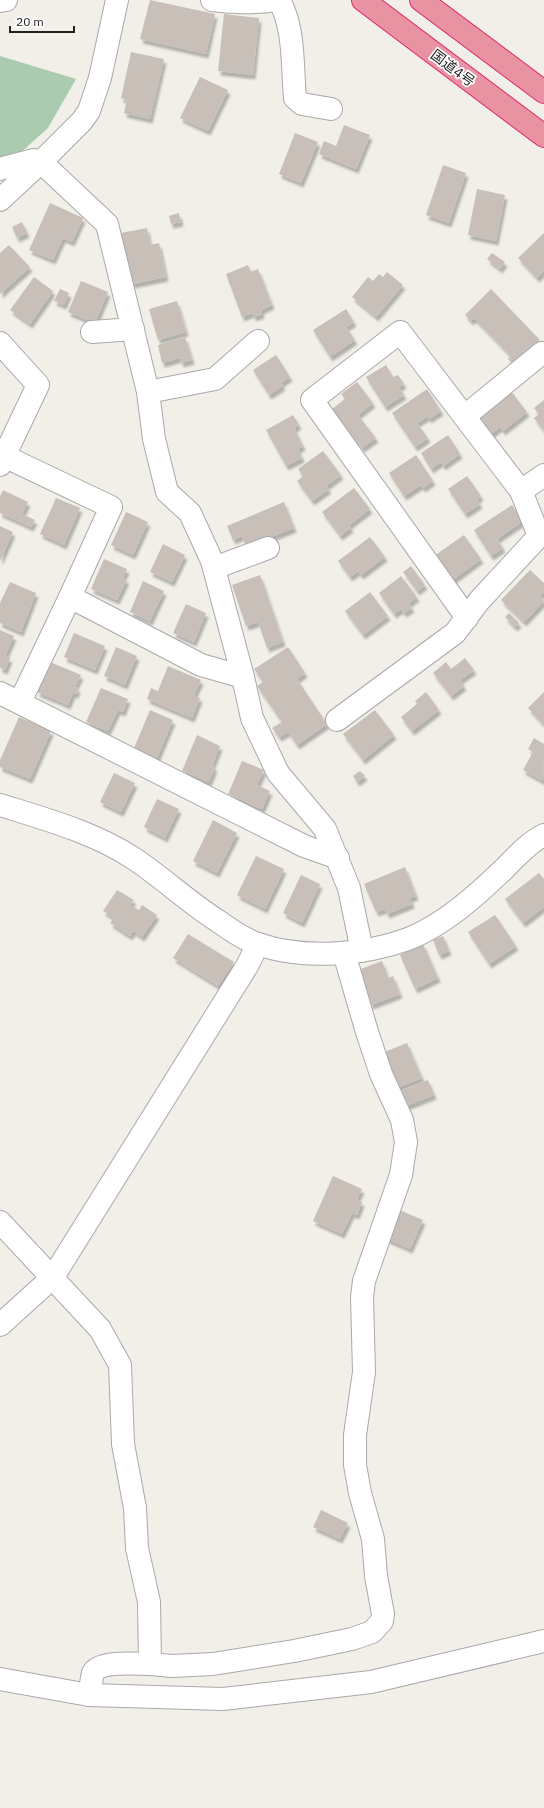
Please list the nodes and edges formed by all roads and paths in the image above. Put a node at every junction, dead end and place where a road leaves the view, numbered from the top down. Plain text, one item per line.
1 (6, 0) edge
2 (118, 0) edge
3 (212, 0) edge
4 (278, 0) edge
5 (363, 0) edge
6 (421, 0) edge
7 (0, 1) edge
8 (544, 92) edge
9 (331, 109) dead end
10 (544, 136) edge
11 (41, 162) junction
12 (0, 169) edge
13 (0, 200) edge
14 (133, 329) junction
15 (92, 332) dead end
16 (258, 341) dead end
17 (0, 343) edge
18 (542, 353) dead end
19 (148, 392) junction
20 (465, 416) junction
21 (2, 460) edge
22 (544, 475) edge
23 (521, 491) junction
24 (268, 548) dead end
25 (214, 568) junction
26 (70, 598) junction
27 (467, 618) junction
28 (243, 677) junction
29 (0, 693) edge
30 (20, 702) junction
31 (337, 720) dead end
32 (0, 805) edge
33 (544, 835) edge
34 (338, 858) junction
35 (258, 944) junction
36 (353, 952) junction
37 (0, 1222) edge
38 (53, 1277) junction
39 (0, 1325) edge
40 (544, 1641) edge
41 (150, 1664) junction
42 (0, 1679) edge
43 (89, 1695) junction

1 - 7 street
2 - 11 street
3 - 4 street
4 - 9 street
5 - 10 highway, 国道4号
6 - 8 highway
11 - 12 street
11 - 13 street
11 - 14 street
14 - 15 street
14 - 19 street
16 - 19 street
17 - 21 street
18 - 20 street
19 - 25 street
20 - 23 street
20 - 27 street
21 - 26 street
22 - 23 street
23 - 27 street
24 - 25 street
25 - 28 street
26 - 28 street
26 - 30 street
27 - 31 street
28 - 34 street
29 - 30 street
30 - 34 street
32 - 35 street
33 - 36 street
34 - 36 street
35 - 36 street
35 - 38 street
36 - 41 street
37 - 38 street
38 - 39 street
38 - 41 street
40 - 43 street
41 - 43 street
42 - 43 street

